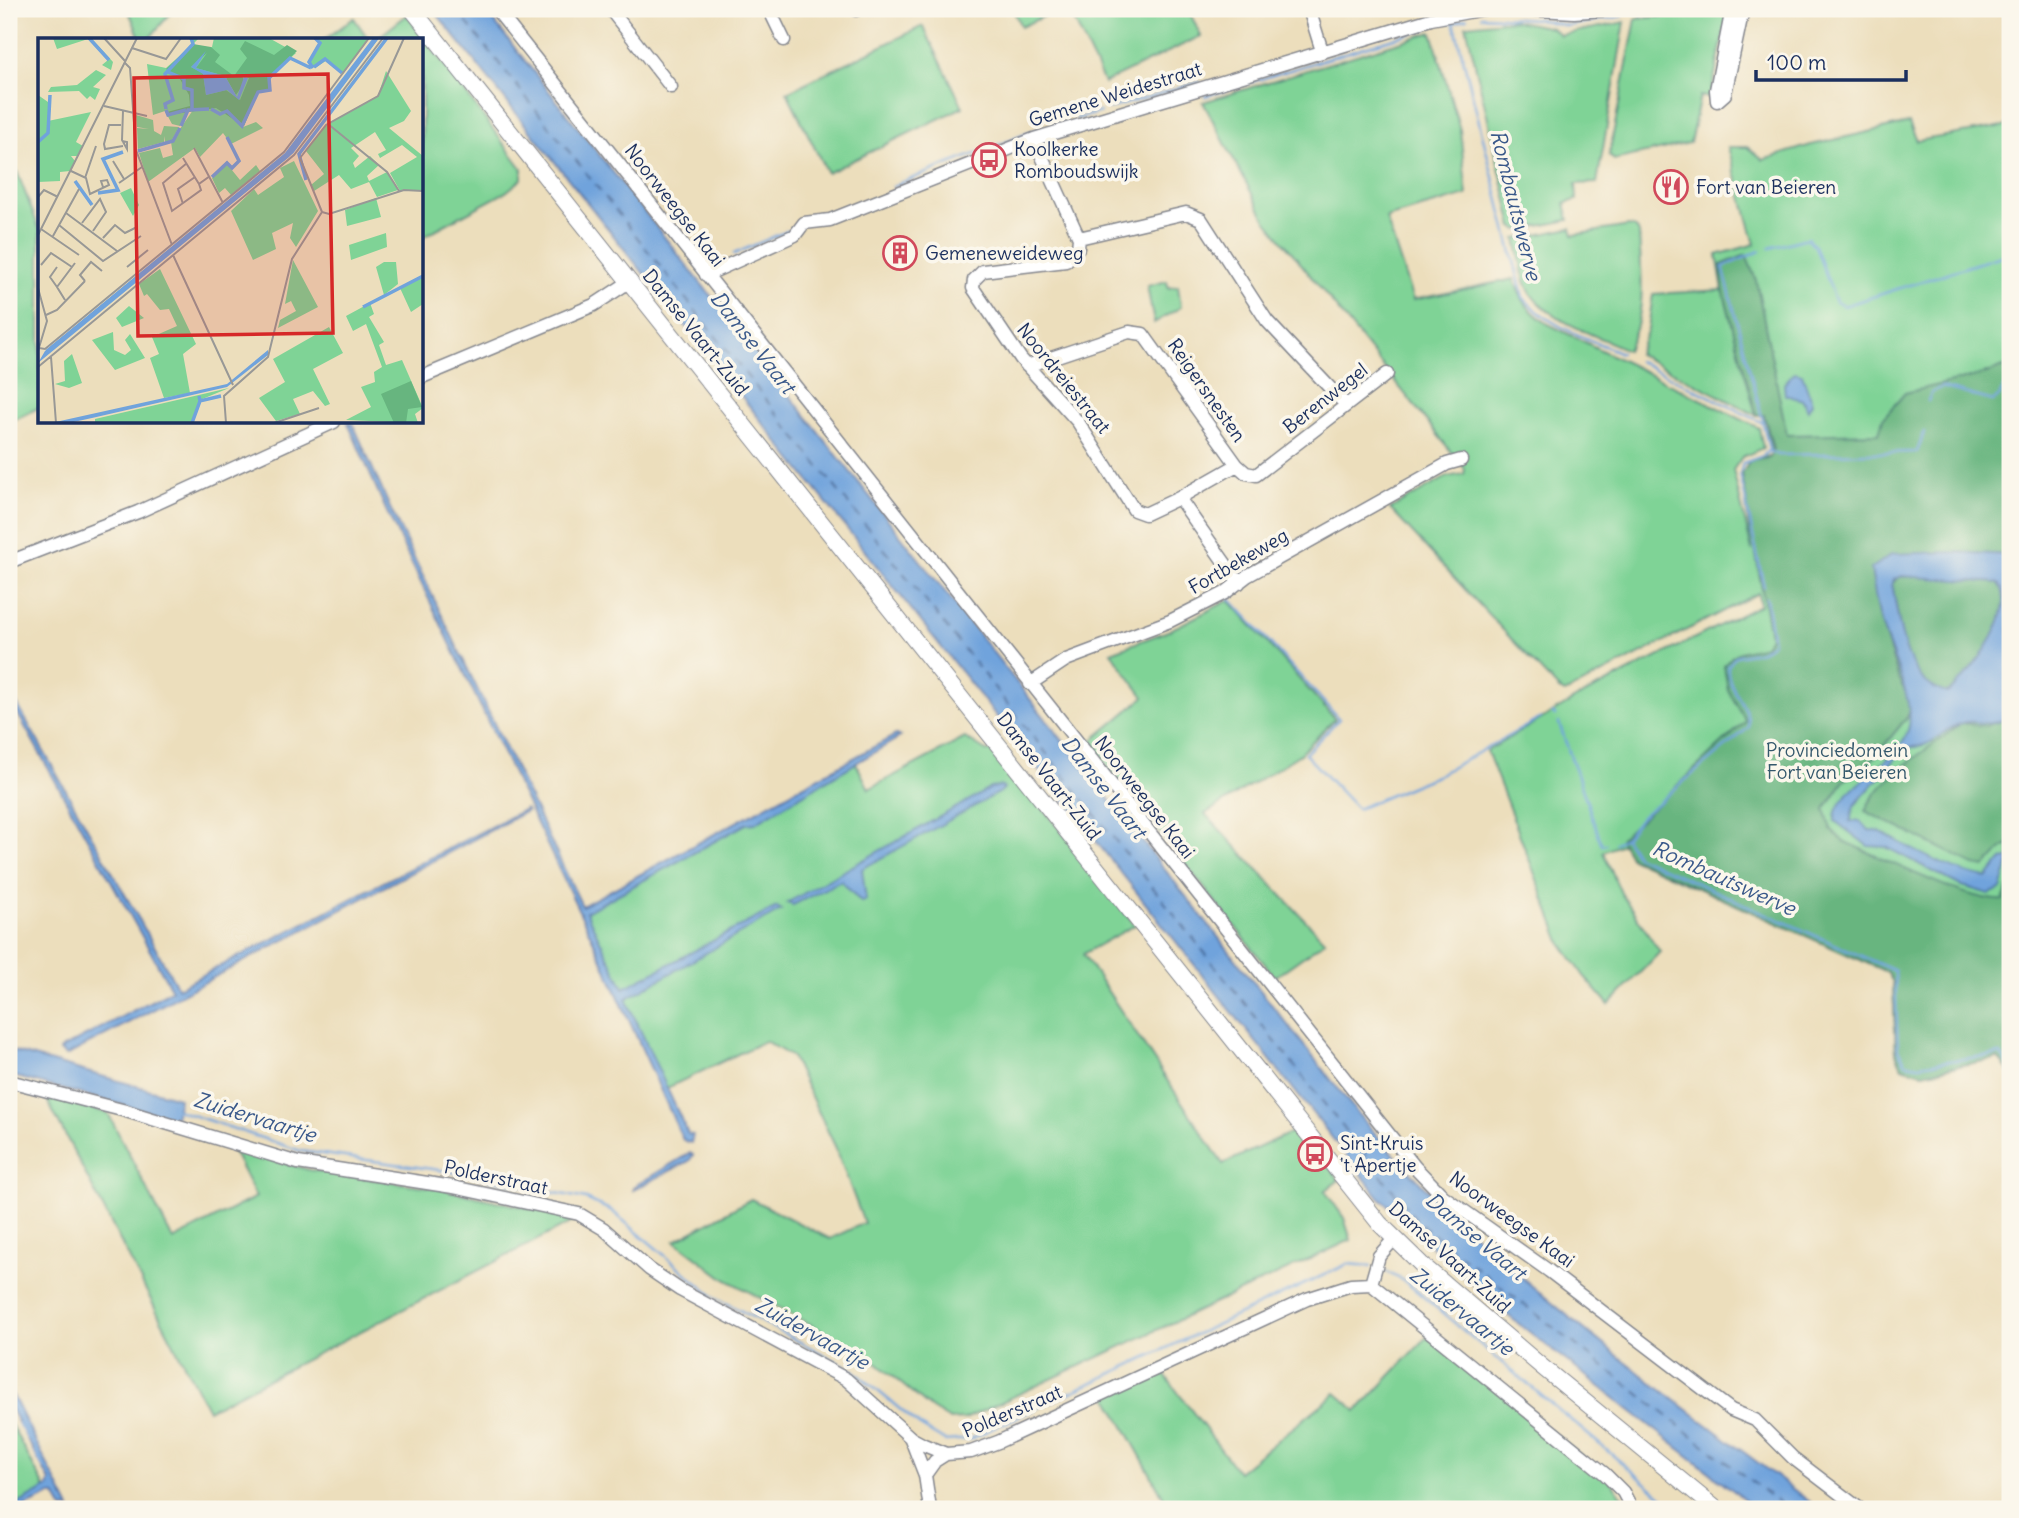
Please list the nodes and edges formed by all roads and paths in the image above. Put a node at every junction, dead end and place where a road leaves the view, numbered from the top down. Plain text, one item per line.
1 (412, 9) edge
2 (496, 9) edge
3 (610, 9) edge
4 (769, 9) edge
5 (1309, 9) edge
6 (1484, 9) edge
7 (1522, 9) edge
8 (1617, 9) edge
9 (1732, 9) edge
10 (1743, 9) edge
11 (784, 40) dead end
12 (1322, 51) junction
13 (671, 87) dead end
14 (1034, 139) junction
15 (1079, 238) junction
16 (706, 275) junction
17 (629, 282) junction
18 (1027, 366) junction
19 (1387, 374) dead end
20 (424, 376) edge
21 (1346, 405) junction
22 (330, 424) edge
23 (1461, 460) dead end
24 (1237, 465) junction
25 (1179, 498) junction
26 (9, 562) edge
27 (1240, 583) junction
28 (1030, 684) junction
29 (9, 1081) edge
30 (1394, 1239) junction
31 (1372, 1280) junction
32 (911, 1438) junction
33 (946, 1454) junction
34 (925, 1475) junction
35 (930, 1509) edge
36 (1632, 1509) edge
37 (1716, 1509) edge
38 (1860, 1509) edge

1 - 17 street, Damse Vaart-Zuid
2 - 16 street, Noorweegse Kaai
3 - 13 street
4 - 11 street
5 - 12 street
6 - 12 street, Gemene Weidestraat
7 - 8 street
9 - 10 street
12 - 14 street, Gemene Weidestraat
14 - 15 street
14 - 16 street, Gemene Weidestraat
15 - 18 street, Noordreiestraat
15 - 21 street
16 - 28 street, Noorweegse Kaai
17 - 20 street
17 - 30 street, Damse Vaart-Zuid
18 - 24 street, Reigersnesten
18 - 25 street, Noordreiestraat
19 - 21 street, Berenwegel
21 - 24 street, Berenwegel
22 - 26 street
23 - 27 street, Fortbekeweg
24 - 25 street
25 - 27 street
27 - 28 street, Fortbekeweg
28 - 38 street, Noorweegse Kaai
29 - 32 street, Polderstraat
30 - 31 street
30 - 37 street, Damse Vaart-Zuid
31 - 33 street, Polderstraat
31 - 36 street
32 - 33 street, Polderstraat
32 - 34 street
33 - 34 street
34 - 35 street

